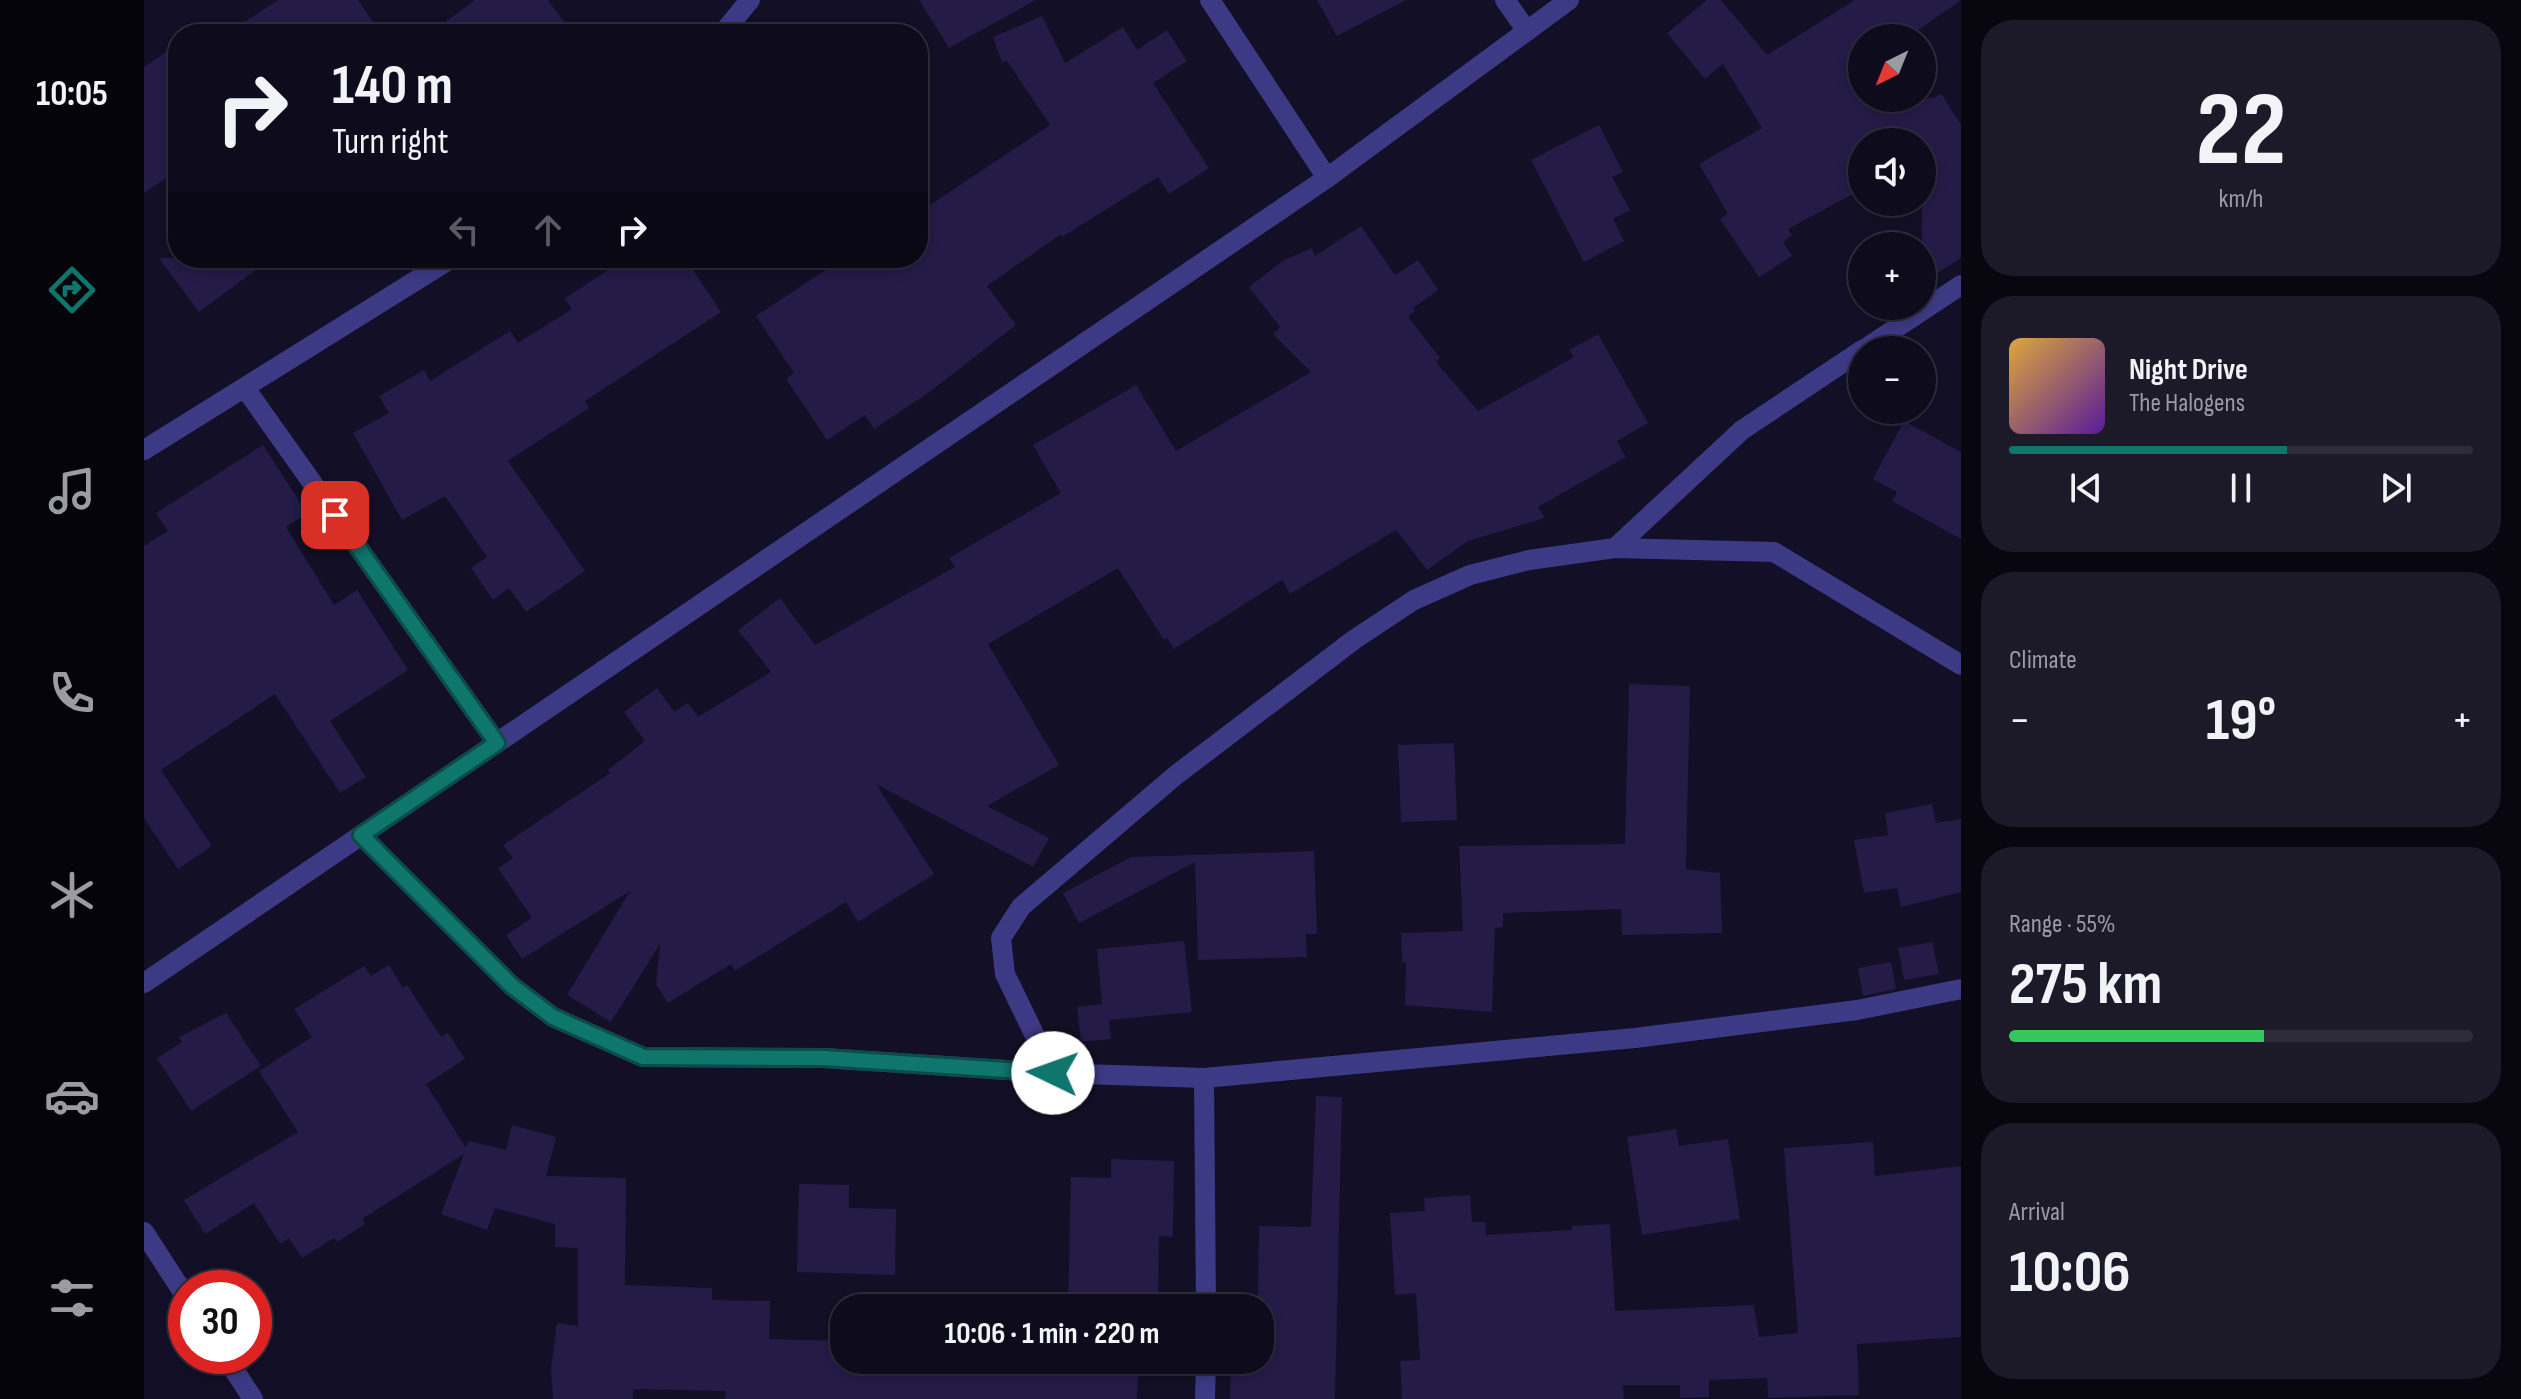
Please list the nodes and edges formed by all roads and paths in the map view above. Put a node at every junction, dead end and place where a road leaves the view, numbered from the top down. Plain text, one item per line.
1 (750, 0) edge
2 (1210, 0) edge
3 (1505, 0) edge
4 (1569, 0) edge
5 (730, 24) edge
6 (1527, 31) junction
7 (1327, 178) junction
8 (436, 268) edge
9 (1961, 285) edge
10 (1883, 336) edge
11 (1848, 359) edge
12 (245, 388) junction
13 (144, 450) edge
14 (1615, 548) junction
15 (1961, 665) edge
16 (497, 743) junction
17 (361, 835) junction
18 (144, 983) edge
19 (1961, 989) edge
20 (1053, 1073) junction
21 (1204, 1078) junction
22 (144, 1232) edge
23 (169, 1270) edge
24 (1206, 1294) edge
25 (237, 1374) edge
26 (1206, 1374) edge
27 (253, 1399) edge
28 (1205, 1399) edge

1 - 5 street
2 - 7 street
3 - 6 street
4 - 6 street
6 - 7 street
7 - 16 street
8 - 12 street
9 - 10 street
11 - 14 street
12 - 13 street
12 - 16 street
14 - 15 street
14 - 20 street
16 - 17 street
17 - 18 street
17 - 20 street
19 - 21 street
20 - 21 street
21 - 24 street
22 - 23 street
25 - 27 street
26 - 28 street

